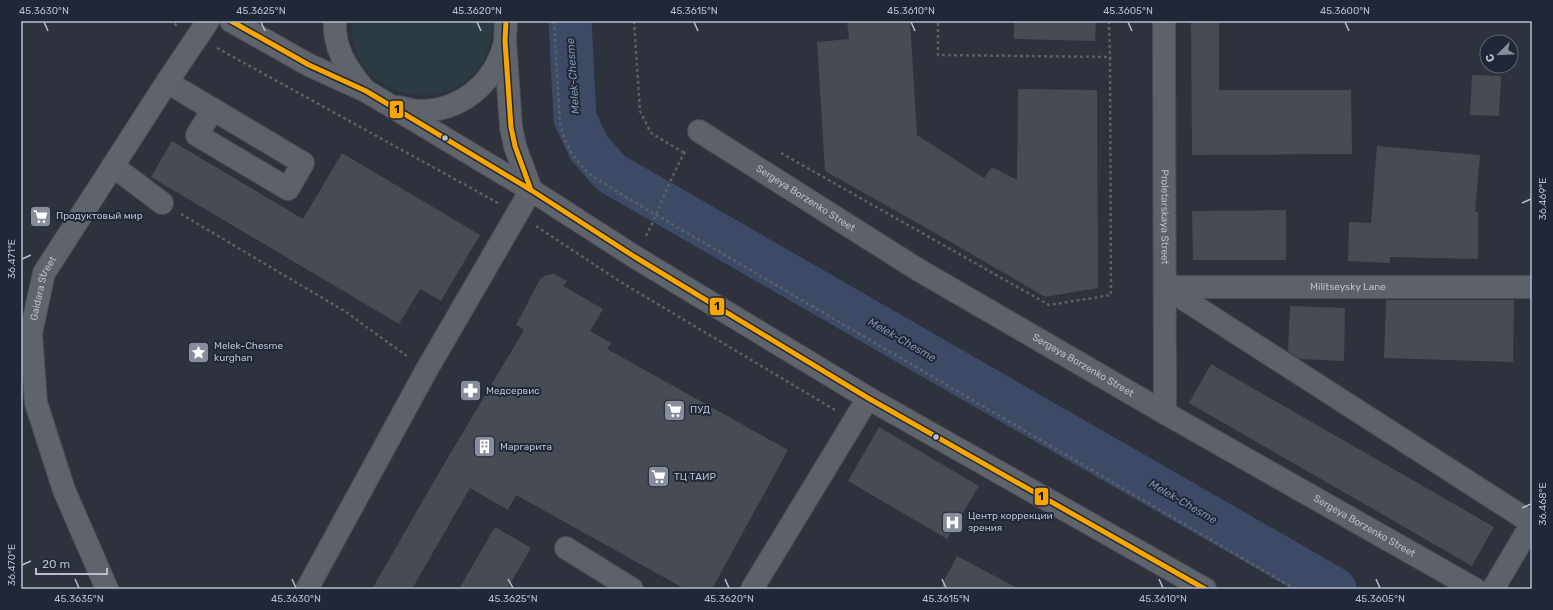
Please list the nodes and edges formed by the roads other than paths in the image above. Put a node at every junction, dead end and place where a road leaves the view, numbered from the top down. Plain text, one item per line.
1 (231, 21) edge
2 (335, 21) edge
3 (1164, 21) edge
4 (203, 29) edge
5 (506, 31) edge
6 (167, 82) junction
7 (366, 91) junction
8 (387, 104) junction
9 (212, 109) dead end
10 (699, 131) dead end
11 (113, 166) junction
12 (531, 190) junction
13 (162, 203) road end
14 (1165, 287) junction
15 (1532, 287) edge
16 (868, 398) junction
17 (1165, 413) junction
18 (1532, 523) edge
19 (566, 548) dead end
20 (105, 588) edge
21 (307, 589) edge
22 (632, 589) edge
23 (752, 589) edge
24 (1206, 589) edge
25 (1475, 589) edge
26 (1494, 589) edge

1 - 7 main road
2 - 7 main road
3 - 14 street, Proletarskaya Street
4 - 6 main road, Gaidara Street
5 - 8 main road
5 - 12 main road
6 - 9 street
6 - 11 main road, Gaidara Street
7 - 8 main road
8 - 12 main road
10 - 17 street, Sergeya Borzenko Street
11 - 13 street
11 - 20 main road, Gaidara Street
12 - 16 main road
12 - 21 street
14 - 15 street, Militseysky Lane
14 - 17 street, Proletarskaya Street
14 - 18 street
16 - 23 street
16 - 24 main road
17 - 25 street, Sergeya Borzenko Street
18 - 26 street
19 - 22 street

